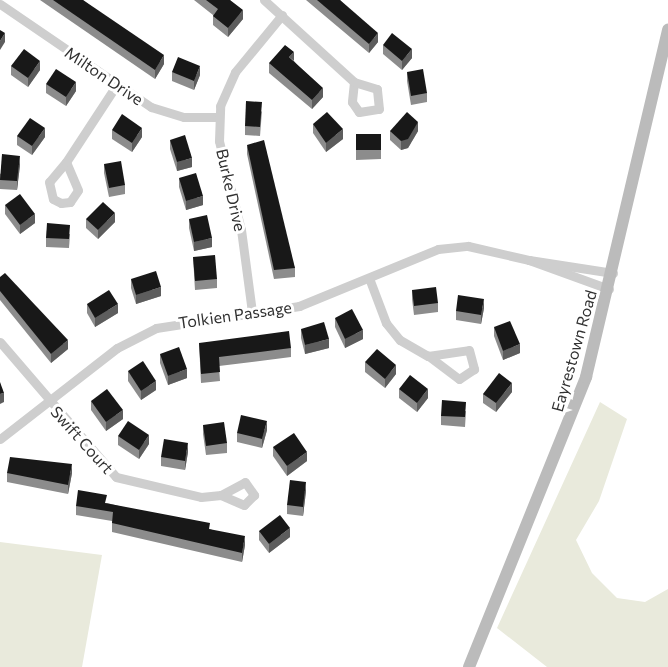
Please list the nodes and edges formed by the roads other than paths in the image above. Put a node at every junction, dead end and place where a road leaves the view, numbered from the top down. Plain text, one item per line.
1 (264, 0) edge
2 (0, 4) edge
3 (282, 15) junction
4 (668, 30) edge
5 (354, 82) dead end
6 (115, 87) junction
7 (219, 117) junction
8 (66, 162) dead end
9 (529, 260) junction
10 (613, 273) junction
11 (369, 278) junction
12 (609, 289) junction
13 (252, 312) junction
14 (0, 342) edge
15 (428, 356) junction
16 (48, 403) junction
17 (0, 439) edge
18 (221, 495) dead end
19 (469, 667) edge

1 - 3 street
2 - 6 street, Milton Drive
3 - 5 street
3 - 7 street, Burke Drive
4 - 10 street, Eayrestown Road
6 - 7 street, Milton Drive
6 - 8 street
7 - 13 street, Burke Drive
9 - 10 street, Tolkien Passage
9 - 11 street, Tolkien Passage
9 - 12 street, Tolkien Passage
10 - 12 street, Eayrestown Road
11 - 13 street, Tolkien Passage
11 - 15 street
12 - 19 street, Eayrestown Road
13 - 16 street, Tolkien Passage
14 - 16 street, Swift Court
15 - 15 street
16 - 17 street, Tolkien Passage
16 - 18 street, Swift Court

